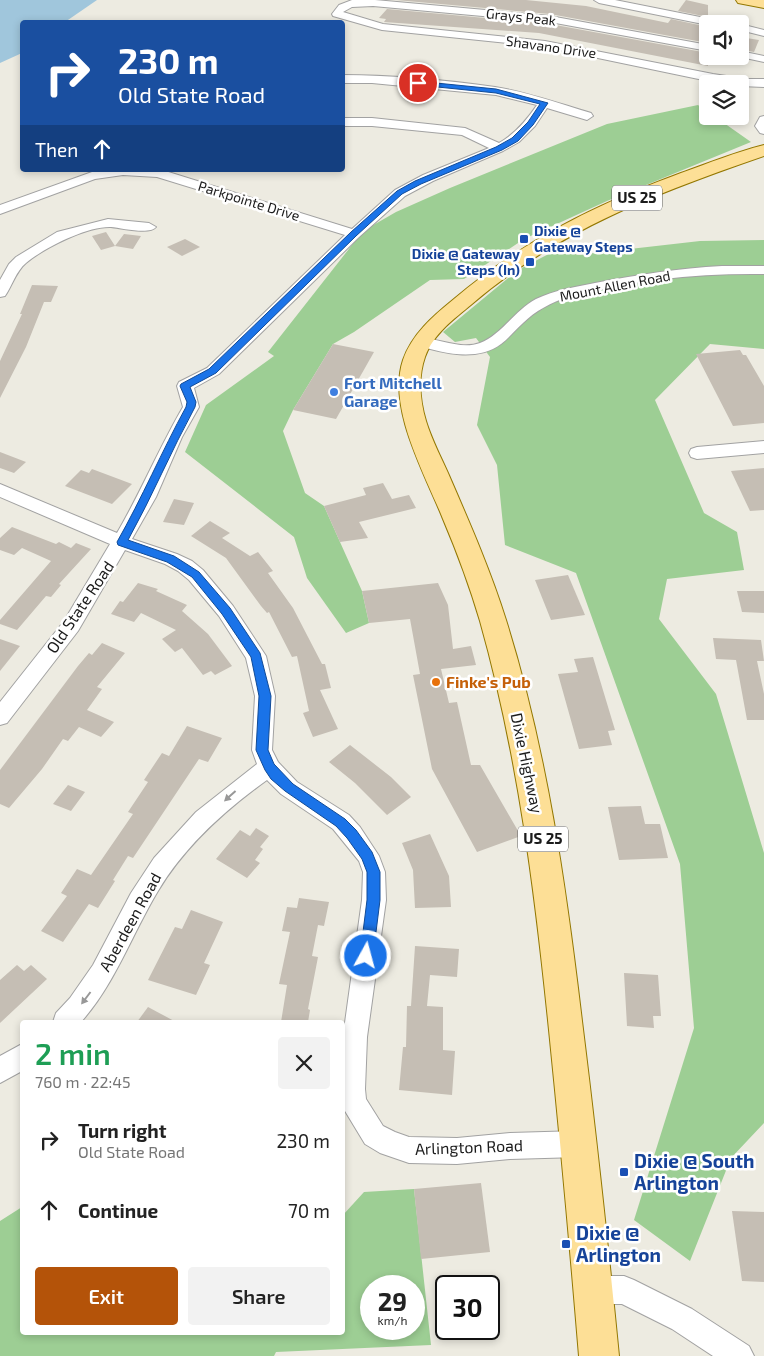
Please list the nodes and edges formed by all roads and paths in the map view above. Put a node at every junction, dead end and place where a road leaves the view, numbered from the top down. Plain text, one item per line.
1 (599, 0) edge
2 (743, 0) edge
3 (764, 4) edge
4 (337, 14) joint
5 (699, 20) edge
6 (749, 30) edge
7 (764, 32) edge
8 (699, 46) edge
9 (749, 56) edge
10 (764, 59) edge
11 (345, 79) edge
12 (764, 83) edge
13 (544, 103) junction
14 (587, 116) dead end
15 (764, 120) edge
16 (345, 122) edge
17 (764, 130) edge
18 (499, 148) junction
19 (764, 150) edge
20 (130, 172) edge
21 (148, 172) edge
22 (0, 210) edge
23 (149, 227) dead end
24 (354, 234) junction
25 (764, 270) edge
26 (0, 293) edge
27 (422, 342) junction
28 (764, 447) edge
29 (697, 453) dead end
30 (0, 490) edge
31 (122, 542) junction
32 (0, 717) edge
33 (269, 767) junction
34 (67, 1020) edge
35 (20, 1058) edge
36 (0, 1070) edge
37 (579, 1144) junction
38 (593, 1290) junction
39 (599, 1356) edge
40 (739, 1356) edge

1 - 5 street
2 - 3 main road
4 - 8 street, Grays Peak
4 - 12 street, Shavano Drive
6 - 7 street
9 - 10 street
11 - 13 street
13 - 14 street
13 - 18 street
15 - 17 street
16 - 18 street
18 - 24 street
19 - 27 main road, Dixie Highway / US 25
20 - 22 street, Parkpointe Drive
21 - 24 street, Parkpointe Drive
23 - 26 street
24 - 31 street, Old State Road
25 - 27 street, Mount Allen Road
27 - 37 main road, Dixie Highway / US 25
28 - 29 street
30 - 31 street, Arlington Road
31 - 32 street, Old State Road
31 - 33 street, Arlington Road
33 -> 34 street, Aberdeen Road
33 - 37 street, Arlington Road
35 - 36 street
37 - 38 main road, Dixie Highway / US 25
38 - 39 main road, Dixie Highway / US 25
38 - 40 street

